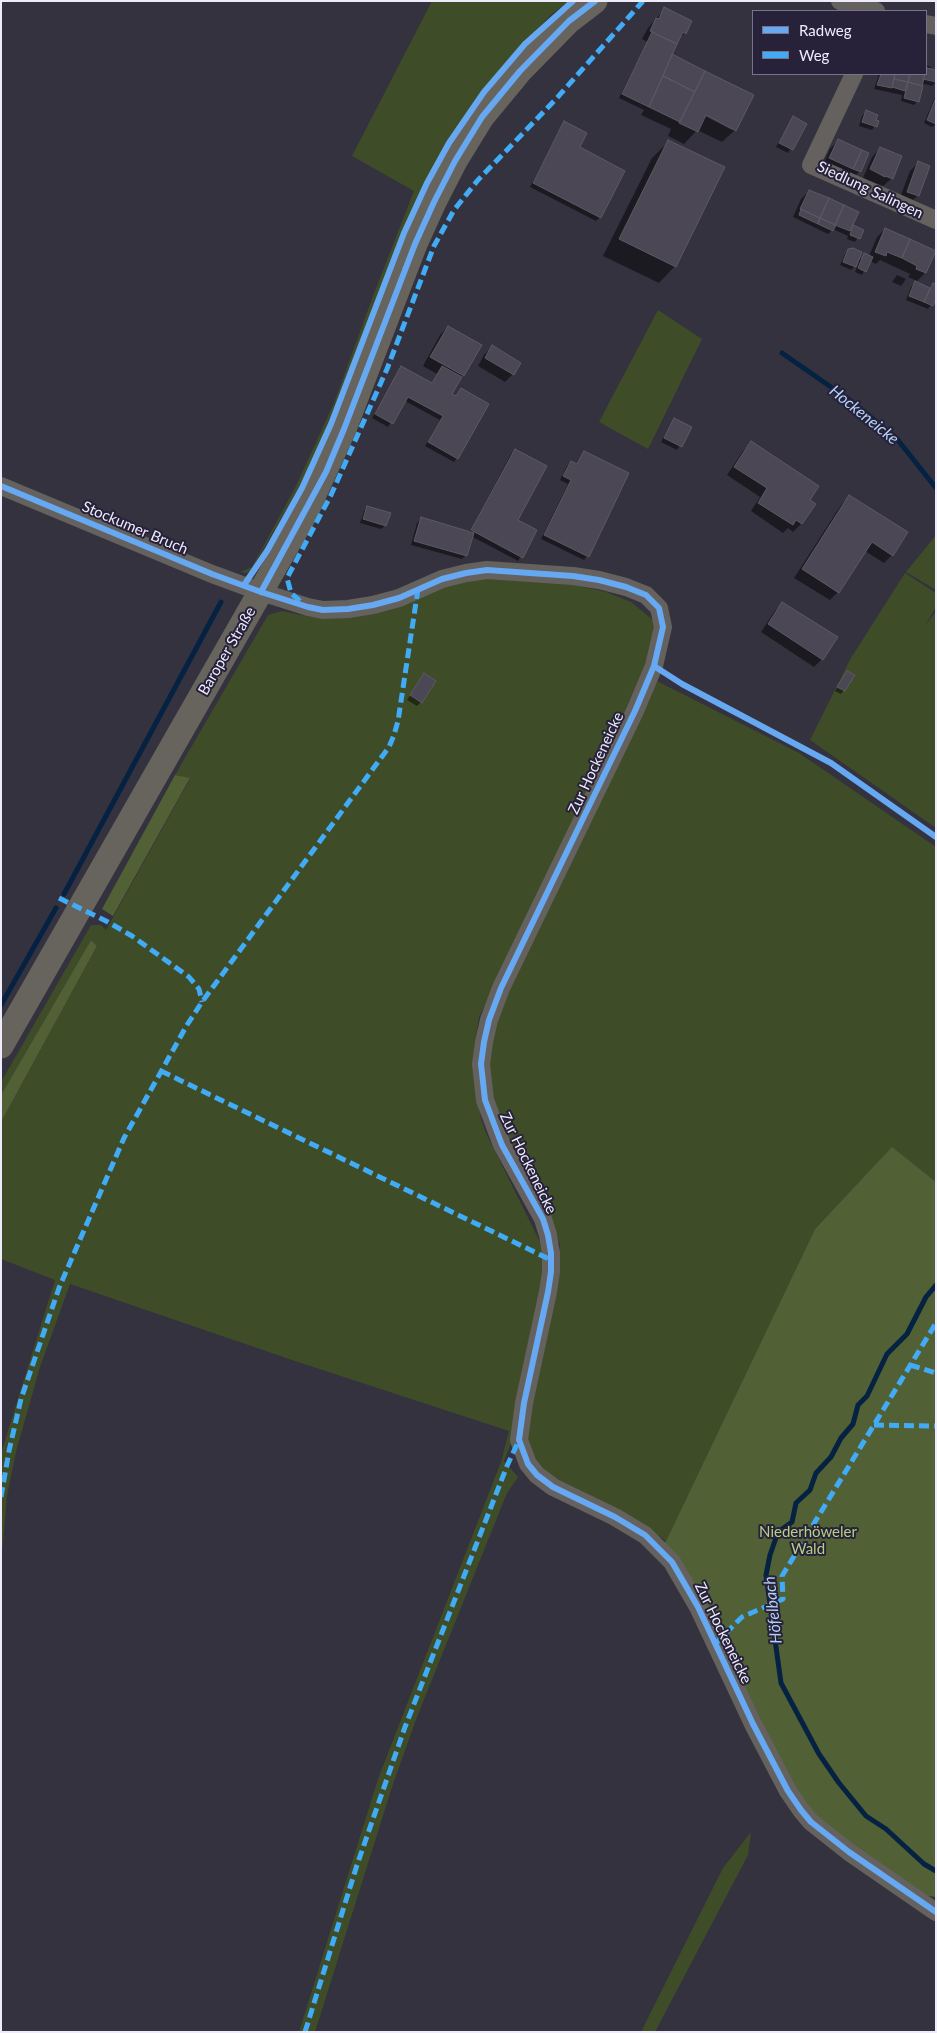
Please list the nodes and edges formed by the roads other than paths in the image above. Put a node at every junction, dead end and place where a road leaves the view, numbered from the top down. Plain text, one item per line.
1 (595, 1) edge
2 (840, 1) edge
3 (872, 10) edge
4 (854, 75) edge
5 (936, 220) edge
6 (1, 486) edge
7 (260, 592) junction
8 (1, 1046) edge
9 (936, 1912) edge

1 - 7 main road, Baroper Straße
2 - 3 street
4 - 5 street, Siedlung Salingen
6 - 7 street, Stockumer Bruch
7 - 8 main road, Baroper Straße
7 - 9 street, Zur Hockeneicke

